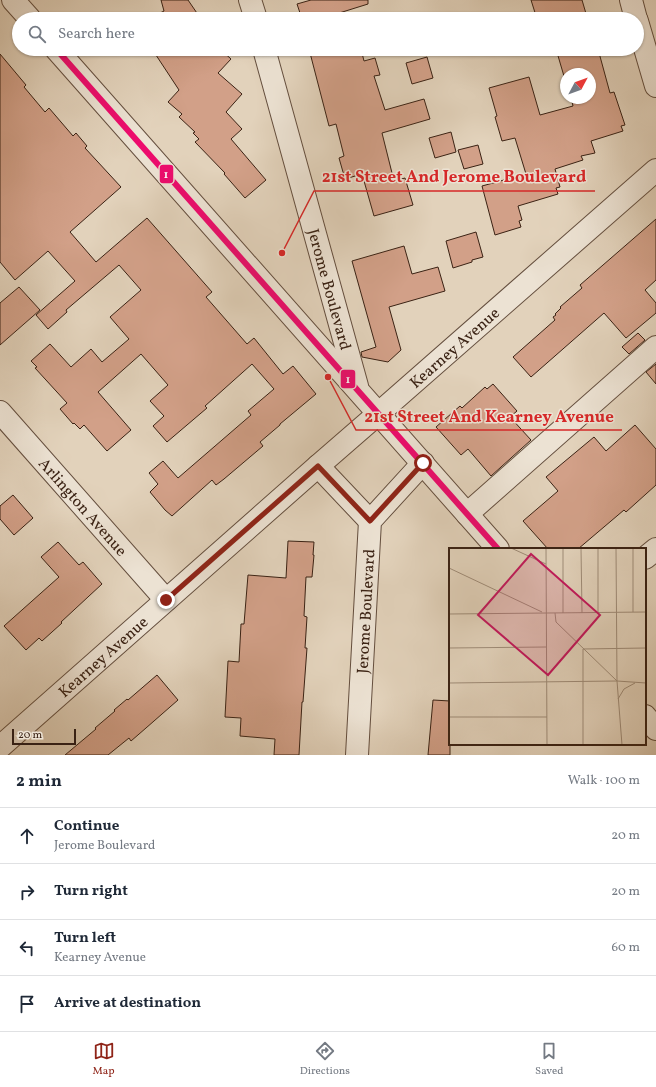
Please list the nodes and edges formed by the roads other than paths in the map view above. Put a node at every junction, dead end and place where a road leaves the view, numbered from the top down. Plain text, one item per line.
1 (13, 0) edge
2 (250, 0) edge
3 (631, 0) edge
4 (24, 12) edge
5 (254, 12) edge
6 (635, 12) edge
7 (644, 44) edge
8 (62, 56) edge
9 (266, 56) edge
10 (656, 86) edge
11 (656, 170) edge
12 (656, 347) edge
13 (359, 391) junction
14 (0, 412) edge
15 (379, 413) junction
16 (423, 463) junction
17 (318, 466) junction
18 (467, 514) junction
19 (370, 521) junction
20 (497, 548) edge
21 (656, 549) edge
22 (646, 557) edge
23 (166, 600) junction
24 (646, 717) edge
25 (656, 729) edge
26 (0, 746) edge
27 (357, 755) edge

1 - 4 street
2 - 5 street
3 - 6 street
7 - 10 street
8 - 13 street
9 - 13 street, Jerome Boulevard
11 - 15 street, Kearney Avenue
12 - 18 street
13 - 15 street
14 - 23 street, Arlington Avenue
15 - 16 street
15 - 17 street, Kearney Avenue
16 - 18 street
16 - 19 street
17 - 19 street
17 - 23 street, Kearney Avenue
18 - 20 street
19 - 27 street, Jerome Boulevard
21 - 22 street
23 - 26 street, Kearney Avenue
24 - 25 street

